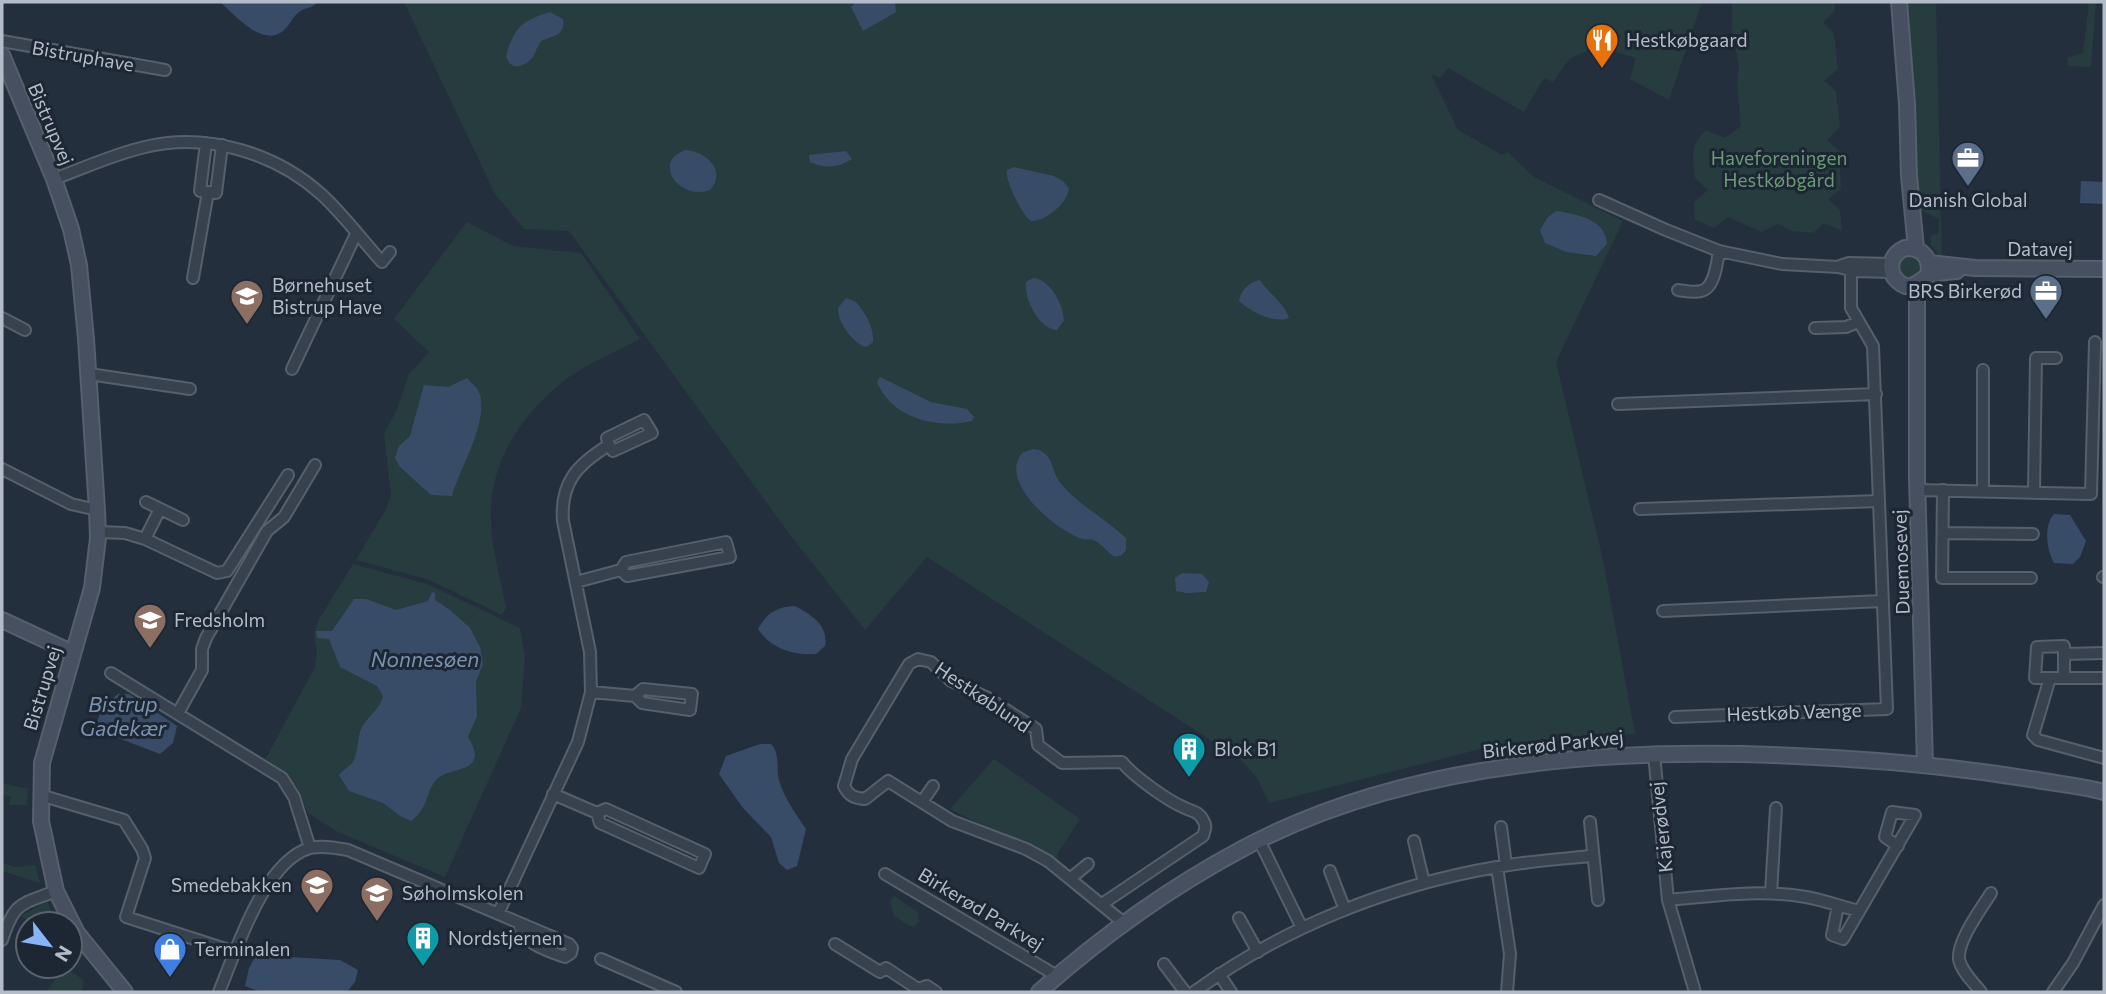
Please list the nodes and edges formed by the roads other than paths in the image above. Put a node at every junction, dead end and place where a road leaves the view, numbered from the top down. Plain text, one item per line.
1 (1899, 2) edge
2 (2, 41) edge
3 (2, 55) edge
4 (165, 70) dead end
5 (206, 143) junction
6 (222, 145) junction
7 (54, 179) junction
8 (208, 192) junction
9 (1599, 201) dead end
10 (356, 234) junction
11 (1910, 248) junction
12 (1719, 251) junction
13 (390, 252) dead end
14 (1838, 267) junction
15 (1891, 268) junction
16 (2104, 269) edge
17 (1851, 271) junction
18 (193, 278) dead end
19 (1920, 278) junction
20 (1678, 290) dead end
21 (2, 318) edge
22 (1858, 322) junction
23 (1815, 328) dead end
24 (25, 330) dead end
25 (2095, 342) dead end
26 (2056, 358) dead end
27 (292, 369) dead end
28 (1983, 370) dead end
29 (89, 374) junction
30 (190, 389) dead end
31 (1876, 394) junction
32 (1618, 404) dead end
33 (609, 445) dead end
34 (315, 466) dead end
35 (2, 470) edge
36 (288, 475) dead end
37 (1917, 490) junction
38 (1943, 491) junction
39 (1983, 491) junction
40 (2035, 492) junction
41 (1879, 501) junction
42 (146, 502) dead end
43 (160, 509) junction
44 (1640, 509) dead end
45 (97, 510) junction
46 (183, 520) dead end
47 (98, 532) junction
48 (1943, 533) junction
49 (2033, 534) dead end
50 (145, 539) junction
51 (621, 570) junction
52 (2031, 578) dead end
53 (576, 582) junction
54 (1882, 601) junction
55 (1663, 611) dead end
56 (2, 620) edge
57 (73, 653) junction
58 (2104, 653) edge
59 (2064, 654) junction
60 (111, 673) dead end
61 (2050, 678) junction
62 (2064, 678) junction
63 (2104, 678) edge
64 (591, 692) junction
65 (635, 696) junction
66 (178, 713) junction
67 (1675, 717) dead end
68 (1654, 754) junction
69 (2104, 758) edge
70 (1925, 764) junction
71 (933, 786) dead end
72 (2104, 792) edge
73 (40, 794) junction
74 (553, 794) junction
75 (922, 802) junction
76 (1776, 808) dead end
77 (597, 813) junction
78 (1590, 822) dead end
79 (1501, 827) dead end
80 (1259, 840) junction
81 (1413, 841) dead end
82 (1898, 846) dead end
83 (310, 848) junction
84 (1592, 856) junction
85 (1088, 864) dead end
86 (1502, 866) junction
87 (1331, 871) dead end
88 (885, 874) dead end
89 (1071, 878) junction
90 (1424, 883) junction
91 (56, 891) junction
92 (1991, 893) dead end
93 (1771, 894) junction
94 (1598, 900) dead end
95 (1668, 900) junction
96 (1102, 904) junction
97 (2104, 905) edge
98 (1838, 906) junction
99 (1345, 910) junction
100 (1859, 911) junction
101 (498, 914) junction
102 (1238, 918) dead end
103 (1124, 923) junction
104 (519, 924) junction
105 (1302, 928) junction
106 (2, 940) edge
107 (835, 944) dead end
108 (236, 952) junction
109 (1258, 952) junction
110 (601, 959) dead end
111 (1164, 964) dead end
112 (1219, 974) junction
113 (1057, 976) junction
114 (125, 992) edge
115 (219, 992) edge
116 (676, 992) edge
117 (936, 992) edge
118 (1039, 992) edge
119 (1185, 992) edge
120 (1194, 992) edge
121 (1231, 992) edge
122 (1507, 992) edge
123 (1695, 992) edge
124 (1981, 992) edge
125 (2053, 992) edge

1 - 11 street
2 - 4 street, Bistruphave
3 - 7 street, Bistrupvej
5 - 6 street
5 - 7 street
5 - 8 street
6 - 8 street
6 - 10 street
7 - 29 street, Bistrupvej
8 - 18 street
9 - 12 street
10 - 13 street
10 - 27 street
11 - 15 street
11 - 19 street
12 - 14 street
12 - 20 street
14 - 15 street
14 - 17 street
15 - 17 street
15 - 19 street
16 - 19 street, Datavej
17 - 22 street, Hestkøb Vænge
19 - 37 street, Duemosevej
21 - 24 street
22 - 23 street
22 - 31 street, Hestkøb Vænge
25 - 40 street
26 - 40 street
28 - 39 street
29 - 30 street
29 - 45 street, Bistrupvej
31 - 32 street
31 - 41 street, Hestkøb Vænge
33 - 53 street
34 - 66 street
35 - 45 street
36 - 50 street
37 - 38 street
37 - 70 street, Duemosevej
38 - 39 street
38 - 48 street
39 - 40 street
41 - 44 street
41 - 54 street, Hestkøb Vænge
42 - 43 street
43 - 46 street
43 - 50 street
45 - 47 street, Bistrupvej
47 - 50 street
47 - 57 street, Bistrupvej
48 - 49 street
48 - 52 street
51 - 51 street
51 - 53 street
53 - 64 street
54 - 55 street
54 - 67 street, Hestkøb Vænge
56 - 57 street
57 - 73 street, Bistrupvej
58 - 59 street
59 - 61 street
59 - 62 street
60 - 66 street
61 - 62 street
61 - 69 street
62 - 63 street
64 - 65 street
64 - 74 street
65 - 65 street
66 - 83 street
68 - 70 street, Birkerød Parkvej
68 - 80 street, Birkerød Parkvej
68 - 95 street, Kajerødvej
70 - 72 street, Birkerød Parkvej
71 - 75 street
73 - 91 street, Bistrupvej
73 - 108 street
74 - 77 street
74 - 101 street
75 - 89 street, Hestkøblund
75 - 96 street, Hestkøblund
76 - 93 street
77 - 77 street
78 - 84 street
79 - 86 street
80 - 103 street, Birkerød Parkvej
80 - 105 street
81 - 90 street
82 - 100 street
83 - 101 street
83 - 108 street
84 - 86 street
84 - 94 street
85 - 89 street
86 - 90 street
86 - 122 street
87 - 99 street
88 - 113 street, Birkerød Parkvej
89 - 96 street, Hestkøblund
90 - 99 street
91 - 106 street
91 - 114 street, Bistrupvej
92 - 124 street
93 - 95 street, Kajerødvej
93 - 98 street, Kajerødvej
95 - 123 street, Kajerødvej
96 - 103 street, Hestkøblund
97 - 125 street
98 - 100 street, Kajerødvej
98 - 100 street
99 - 105 street
101 - 104 street
102 - 109 street
103 - 113 street, Birkerød Parkvej
104 - 104 street
105 - 109 street
107 - 117 street
108 - 115 street
109 - 112 street
110 - 116 street
111 - 119 street
112 - 120 street
112 - 121 street
113 - 118 street, Birkerød Parkvej

